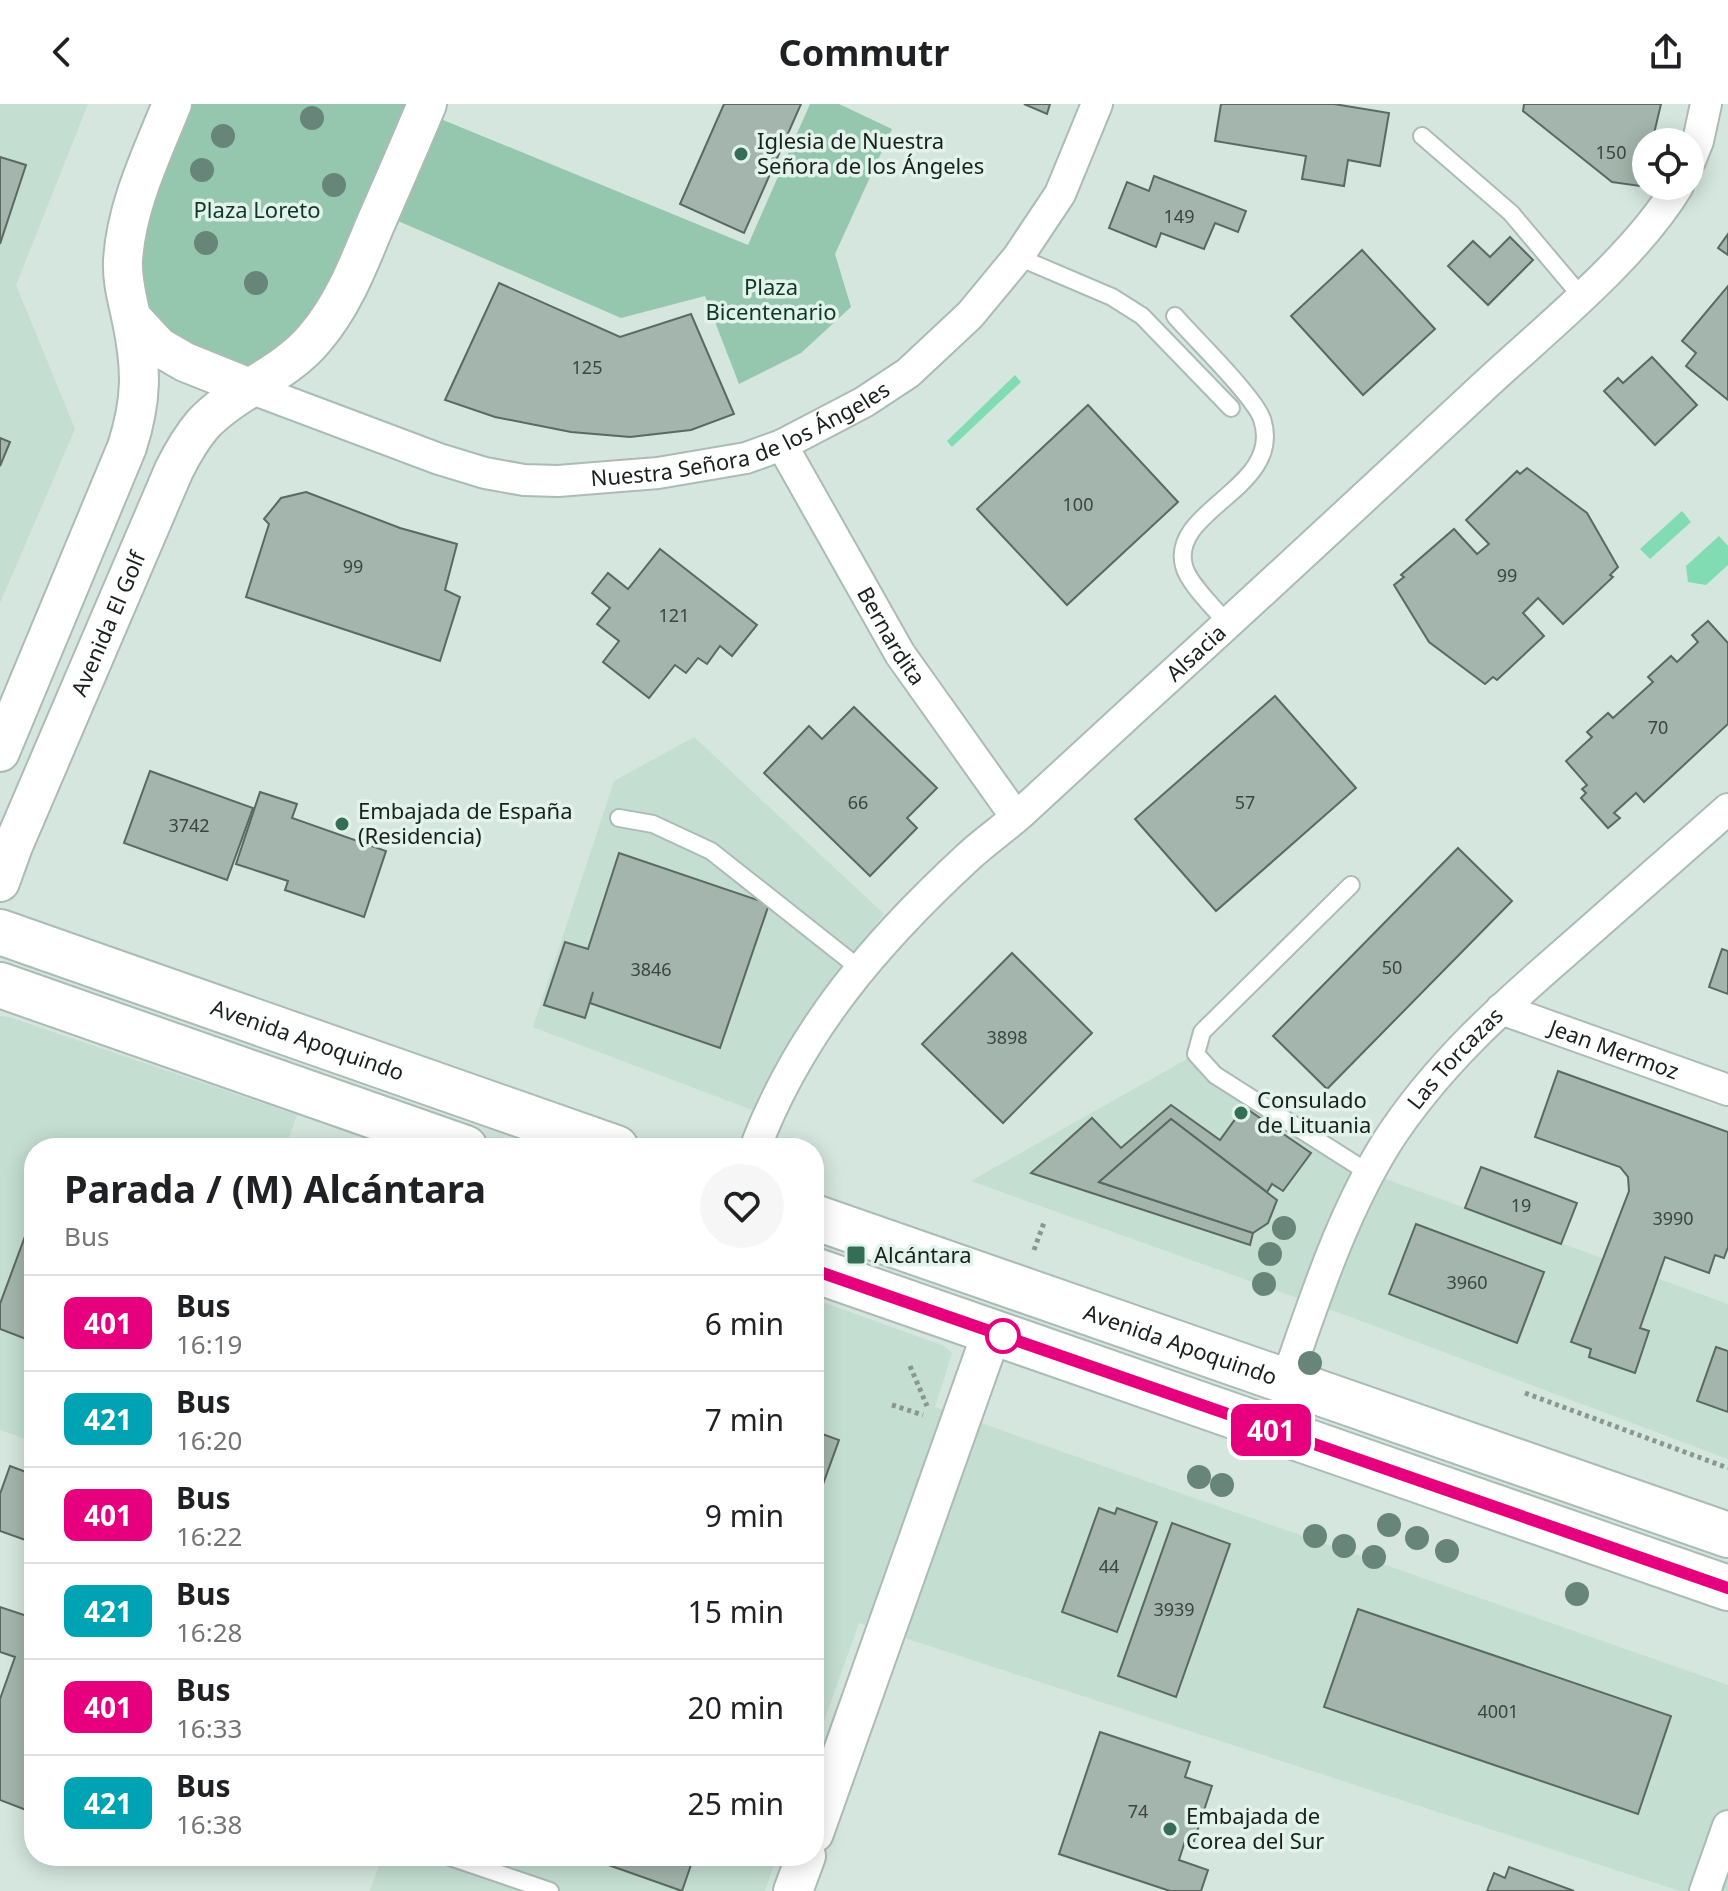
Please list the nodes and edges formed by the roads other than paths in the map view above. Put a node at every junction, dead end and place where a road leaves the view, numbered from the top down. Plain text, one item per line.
1 (172, 104) edge
2 (427, 104) edge
3 (1097, 104) edge
4 (1706, 104) edge
5 (1701, 128) edge
6 (1422, 136) dead end
7 (1669, 200) edge
8 (1018, 257) junction
9 (1581, 296) junction
10 (1175, 316) dead end
11 (132, 318) junction
12 (250, 388) junction
13 (1231, 408) dead end
14 (782, 445) junction
15 (1228, 624) junction
16 (0, 752) edge
17 (1728, 809) edge
18 (1016, 817) junction
19 (619, 818) dead end
20 (0, 882) edge
21 (1351, 885) dead end
22 (0, 932) edge
23 (859, 968) junction
24 (0, 985) edge
25 (1501, 1009) junction
26 (1728, 1090) edge
27 (436, 1138) edge
28 (587, 1138) edge
29 (760, 1138) edge
30 (1369, 1173) junction
31 (824, 1220) edge
32 (824, 1273) edge
33 (992, 1332) junction
34 (1286, 1381) junction
35 (1728, 1535) edge
36 (1728, 1588) edge
37 (824, 1805) edge
38 (1728, 1826) edge
39 (476, 1866) edge
40 (802, 1866) edge
41 (550, 1891) edge
42 (793, 1891) edge
43 (1705, 1891) edge

1 - 11 street
2 - 12 street, Avenida El Golf
3 - 8 street, Nuestra Señora de los Ángeles
4 - 5 street
6 - 9 lane
7 - 9 street, Alsacia
8 - 13 lane
8 - 14 street, Nuestra Señora de los Ángeles
9 - 15 street, Alsacia
10 - 15 lane
11 - 12 street
11 - 16 street
12 - 14 street, Nuestra Señora de los Ángeles
12 - 20 street, Avenida El Golf
14 - 18 street, Bernardita
15 - 18 street, Alsacia
17 - 25 street, Las Torcazas
18 - 23 street, Alsacia
19 - 23 lane
21 - 30 lane
22 - 28 main road, Avenida Apoquindo
23 - 29 street, Alsacia
24 - 27 main road
25 - 26 street, Jean Mermoz
25 - 30 street, Las Torcazas
30 - 34 street, Las Torcazas
31 - 34 main road, Avenida Apoquindo
32 - 33 main road
33 - 36 main road
33 - 37 street
34 - 35 main road, Avenida Apoquindo
38 - 43 street
39 - 41 lane
40 - 42 street

